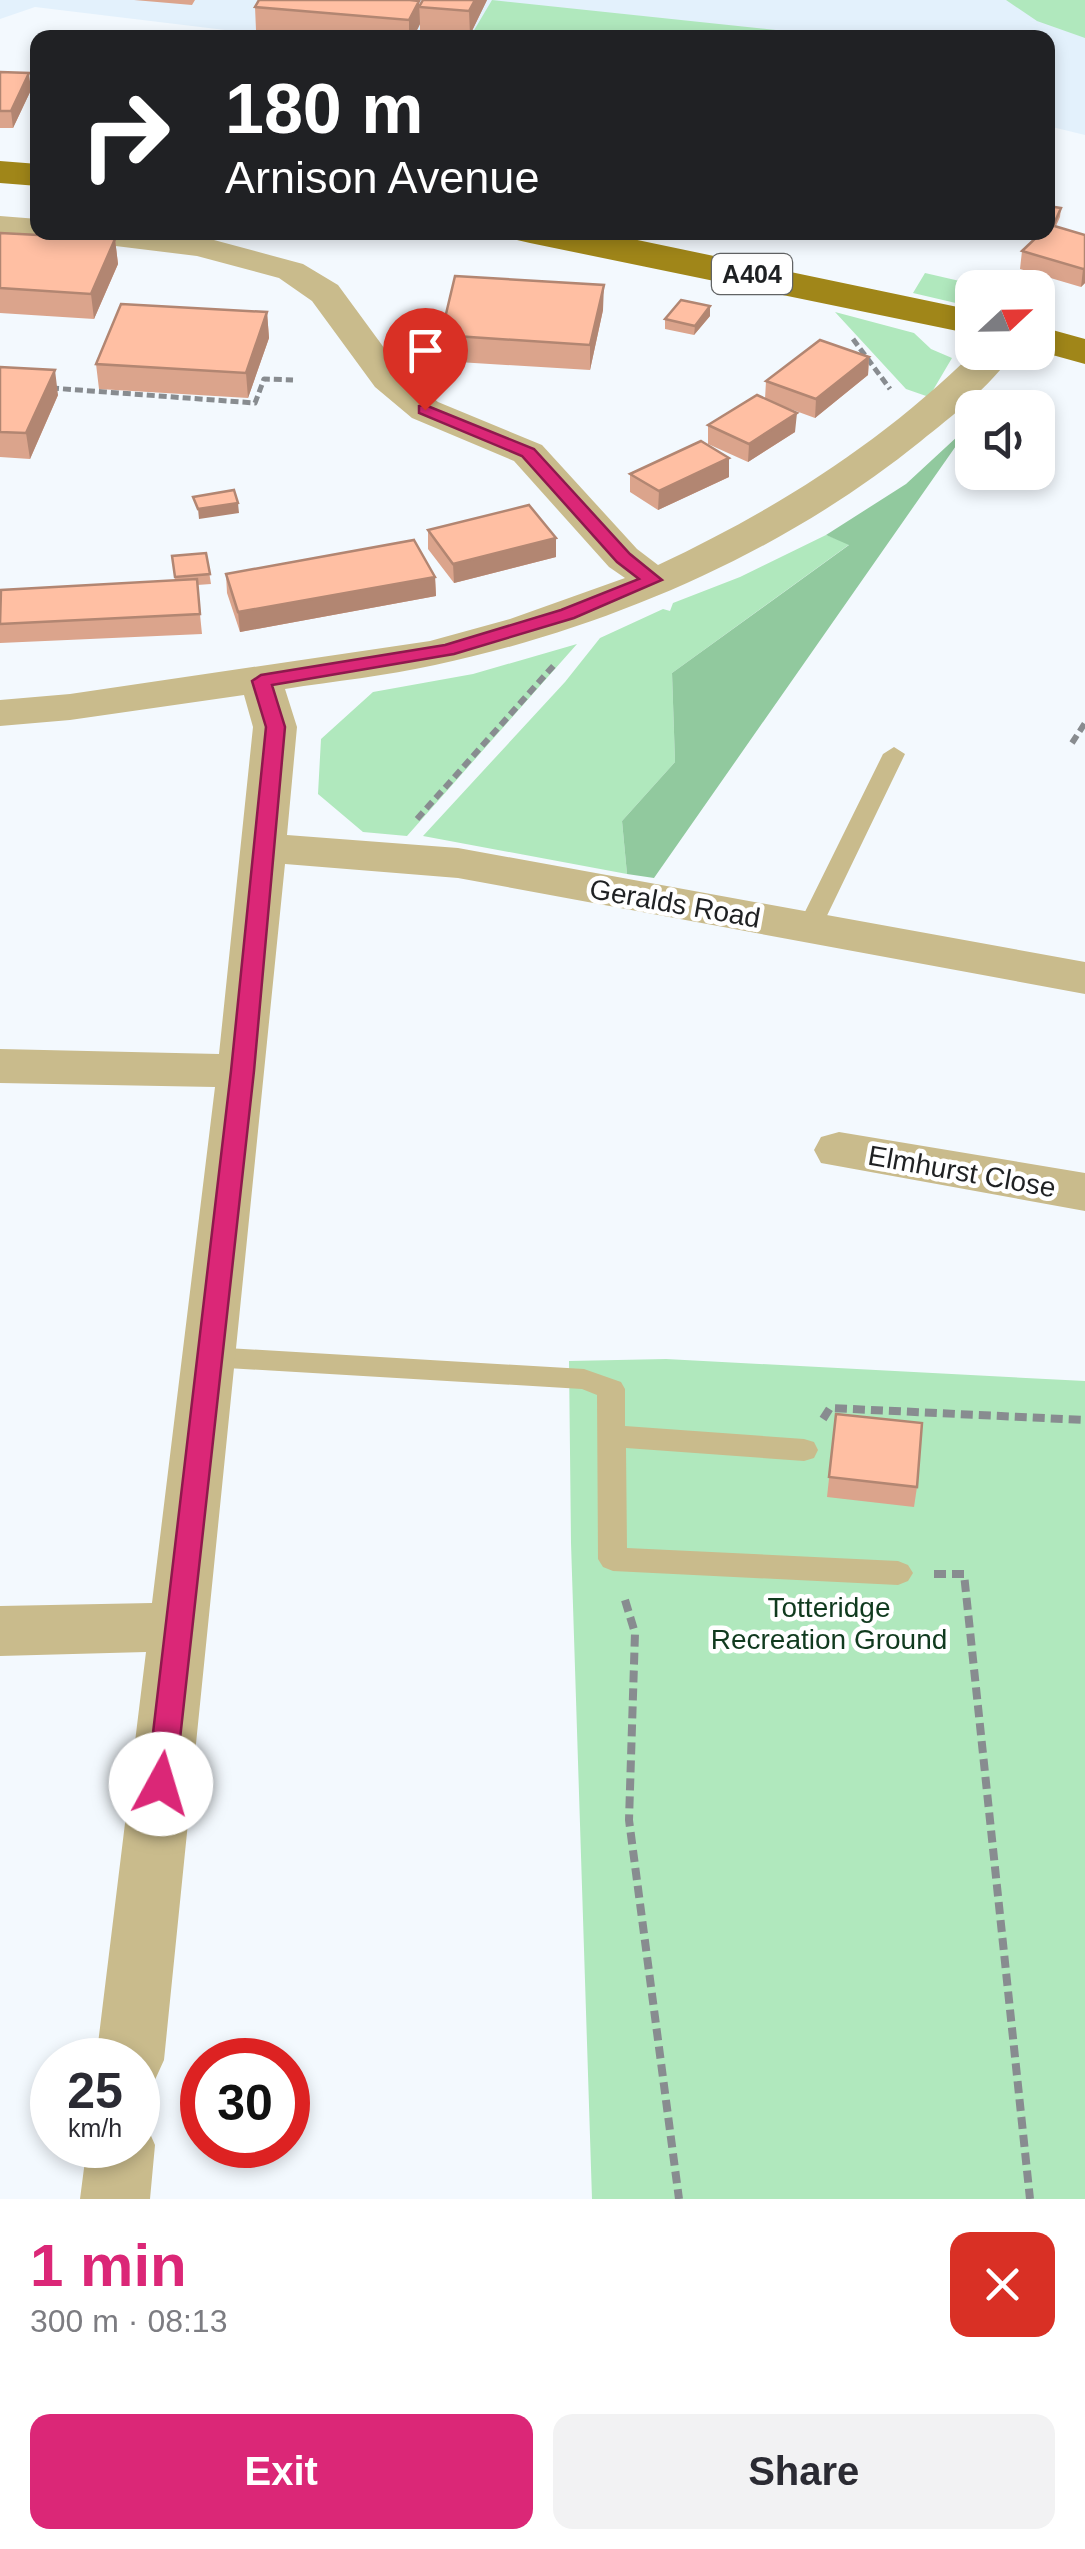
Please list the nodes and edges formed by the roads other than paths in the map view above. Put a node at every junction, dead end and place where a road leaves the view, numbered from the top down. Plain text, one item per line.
1 (0, 172) edge
2 (30, 174) edge
3 (0, 226) edge
4 (30, 228) edge
5 (149, 240) edge
6 (571, 240) edge
7 (955, 318) edge
8 (1055, 343) edge
9 (1085, 352) edge
10 (977, 370) edge
11 (653, 580) junction
12 (261, 681) junction
13 (0, 712) edge
14 (894, 754) dead end
15 (263, 848) junction
16 (809, 928) junction
17 (1085, 978) edge
18 (0, 1066) edge
19 (242, 1071) junction
20 (840, 1150) dead end
21 (1085, 1192) edge
22 (210, 1357) junction
23 (611, 1436) junction
24 (804, 1450) road end
25 (898, 1573) road end
26 (178, 1627) junction
27 (0, 1631) edge
28 (132, 2038) edge
29 (118, 2168) edge
30 (115, 2199) edge

1 - 2 main road
3 - 4 street
5 - 11 street
6 - 7 main road, A404
8 - 9 main road
10 - 11 street
11 - 12 street
12 - 13 street
12 - 15 street
14 - 16 lane
15 - 16 street, Geralds Road
15 - 19 street
16 - 17 street, Geralds Road
18 - 19 street
19 - 22 street
20 - 21 street, Elmhurst Close
22 - 23 lane
22 - 26 street
23 - 24 lane
23 - 25 lane
26 - 27 street
26 - 28 street
29 - 30 street

